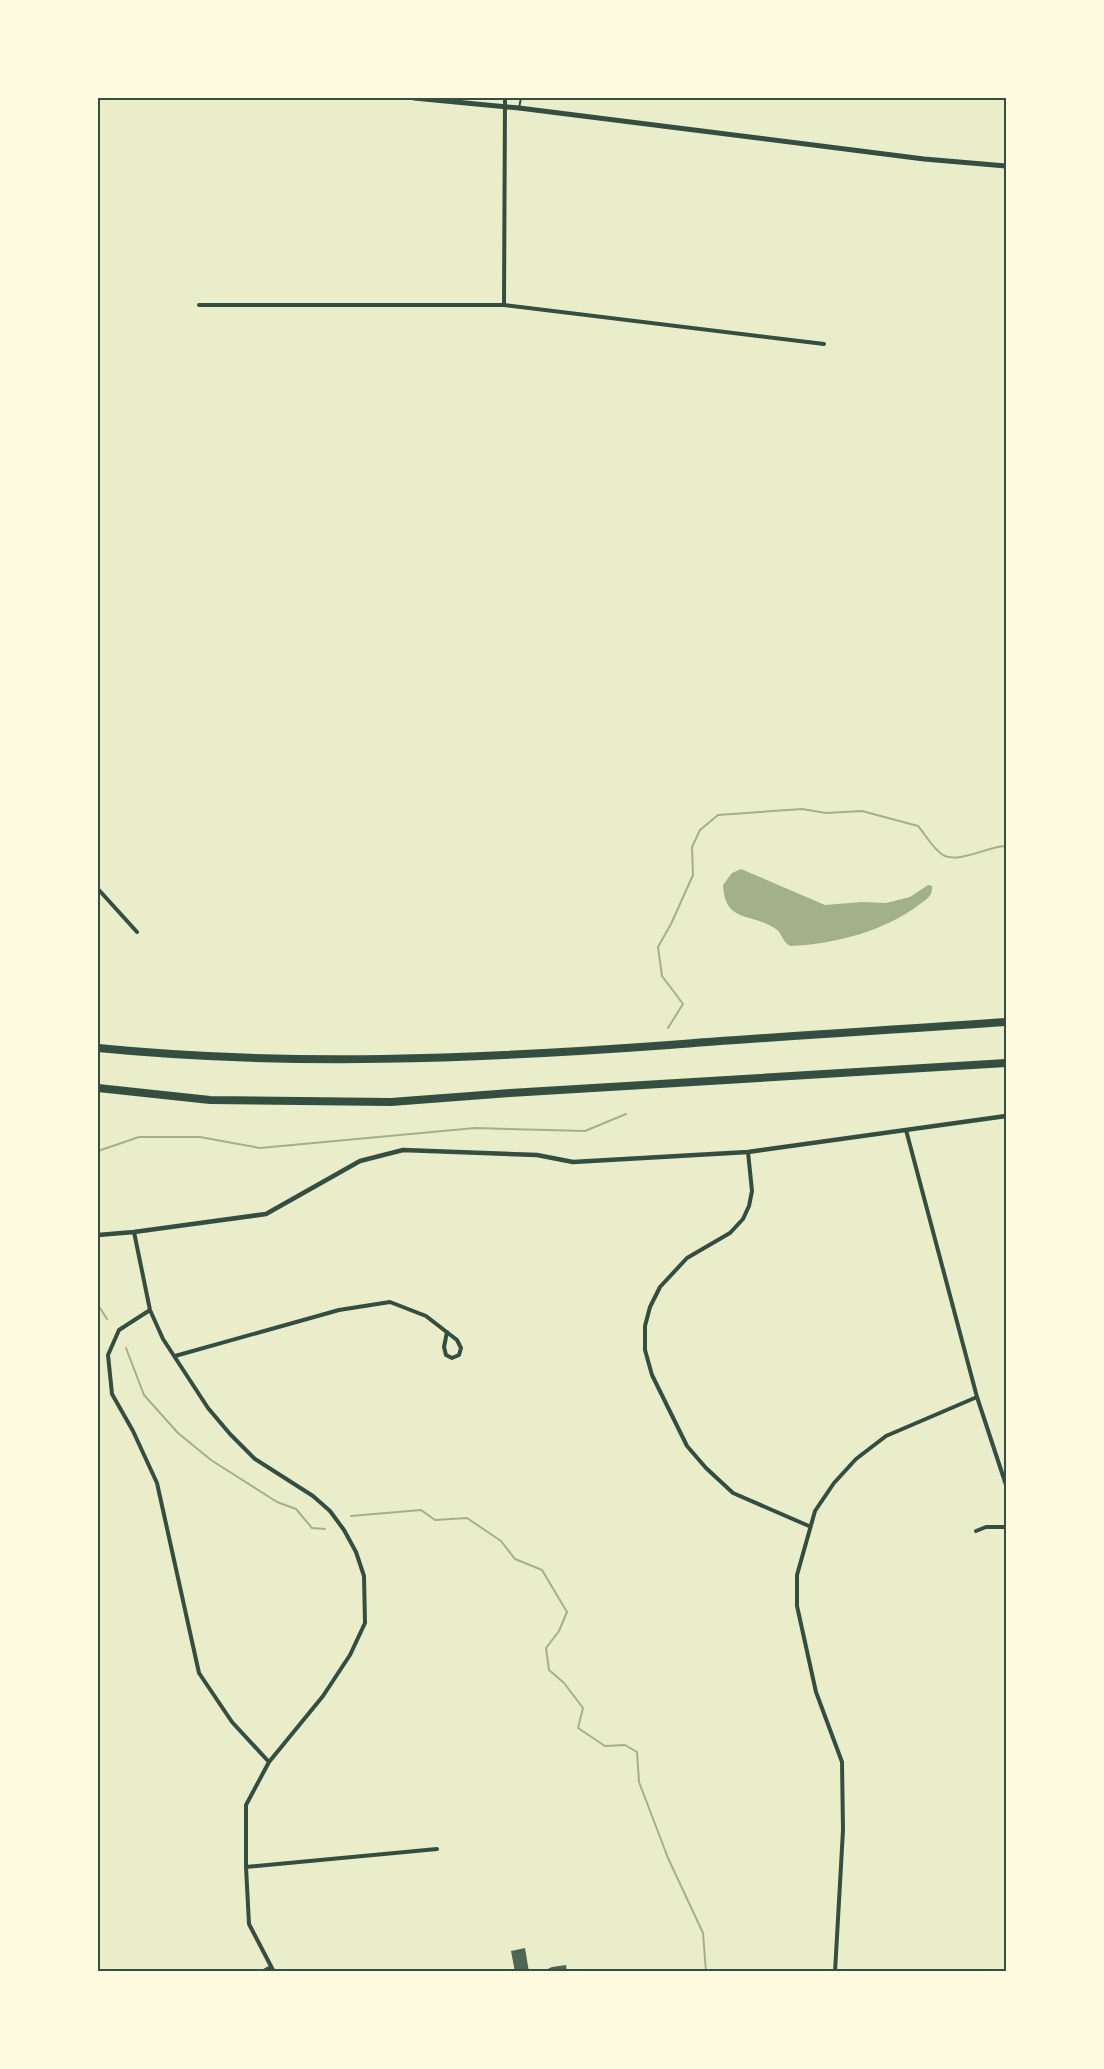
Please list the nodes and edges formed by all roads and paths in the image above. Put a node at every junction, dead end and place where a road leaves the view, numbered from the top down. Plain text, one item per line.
1 (414, 98) edge
2 (505, 98) edge
3 (521, 98) edge
4 (506, 107) junction
5 (519, 108) junction
6 (1006, 166) edge
7 (199, 305) dead end
8 (504, 305) junction
9 (824, 345) dead end
10 (98, 889) edge
11 (137, 932) dead end
12 (1006, 1022) edge
13 (98, 1048) edge
14 (1006, 1063) edge
15 (98, 1088) edge
16 (1006, 1116) edge
17 (906, 1130) junction
18 (748, 1152) junction
19 (134, 1232) junction
20 (98, 1234) edge
21 (150, 1310) junction
22 (447, 1332) junction
23 (175, 1356) junction
24 (977, 1397) junction
25 (1006, 1485) edge
26 (810, 1526) junction
27 (1006, 1527) edge
28 (976, 1531) dead end
29 (269, 1762) junction
30 (437, 1849) dead end
31 (246, 1868) junction
32 (272, 1969) edge
33 (262, 1971) edge
34 (835, 1971) edge

1 - 4 main road
2 - 4 street
3 - 5 lane
4 - 5 main road
4 - 8 street
5 - 6 main road
7 - 8 street
8 - 9 street
10 - 11 street
12 - 13 highway
14 - 15 highway
16 - 17 street
17 - 18 street
17 - 24 street
18 - 19 street
18 - 26 street
19 - 20 street
19 - 21 street
21 - 23 street
21 - 29 street
22 - 22 street
22 - 23 street
23 - 29 street
24 - 25 street
24 - 26 street
26 - 34 street
27 - 28 street
29 - 31 street
30 - 31 street
31 - 32 street
32 - 33 street

